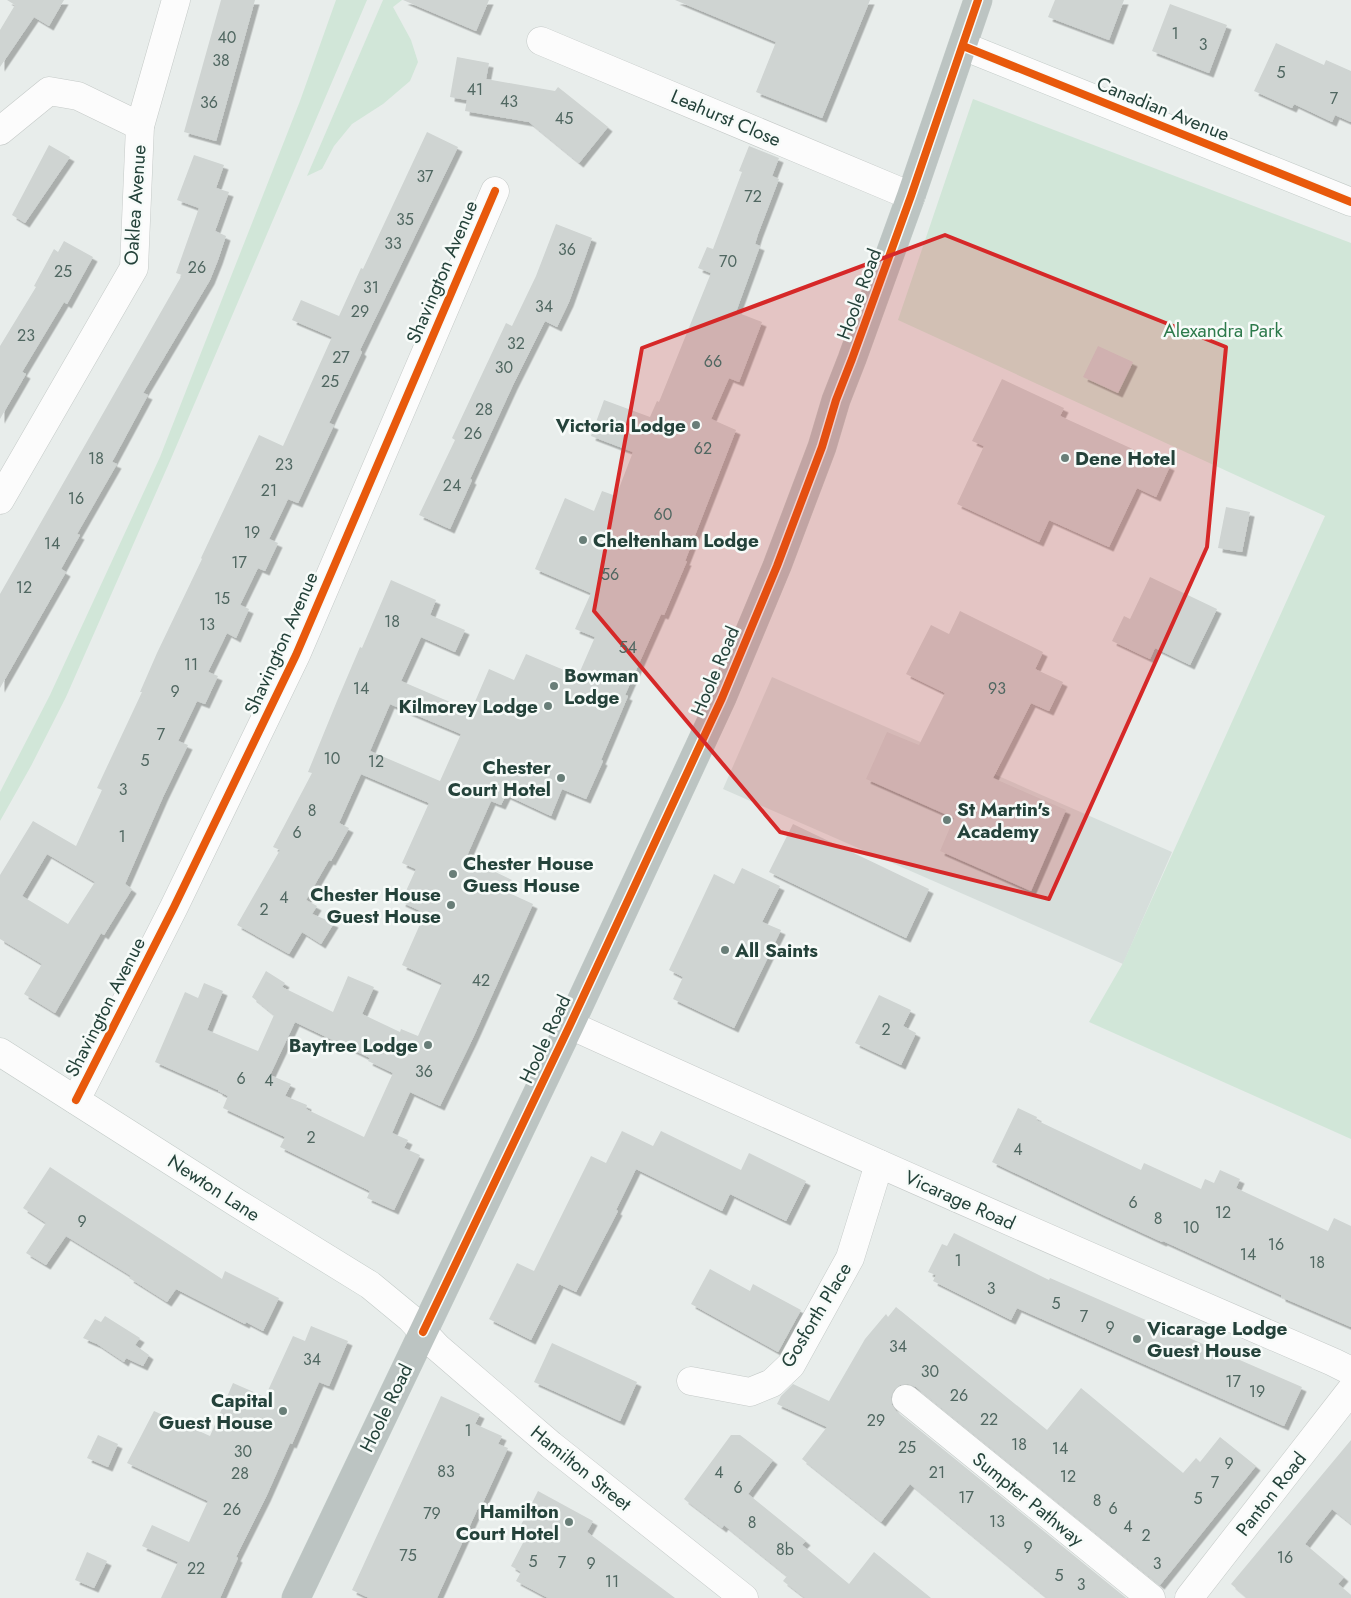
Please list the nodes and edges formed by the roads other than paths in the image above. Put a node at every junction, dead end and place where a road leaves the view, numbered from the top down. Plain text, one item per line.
1 (176, 0) edge
2 (978, 0) edge
3 (541, 41) dead end
4 (963, 46) junction
5 (140, 126) junction
6 (0, 131) edge
7 (495, 191) dead end
8 (911, 196) junction
9 (1351, 202) edge
10 (0, 500) edge
11 (570, 1025) junction
12 (0, 1052) edge
13 (76, 1100) junction
14 (878, 1164) junction
15 (423, 1332) junction
16 (1351, 1371) edge
17 (691, 1381) dead end
18 (1351, 1390) edge
19 (906, 1399) dead end
20 (1195, 1596) edge
21 (296, 1598) edge
22 (744, 1598) edge
23 (1151, 1598) edge

1 - 5 street, Oaklea Avenue
2 - 4 highway, Hoole Road
3 - 8 street, Leahurst Close
4 - 8 highway, Hoole Road
4 - 9 street, Canadian Avenue
5 - 6 street
5 - 10 street, Oaklea Avenue
7 - 13 street, Shavington Avenue
8 - 11 highway, Hoole Road
11 - 14 street, Vicarage Road
11 - 15 highway, Hoole Road
12 - 13 street, Newton Lane
13 - 15 street, Newton Lane
14 - 16 street, Vicarage Road
14 - 17 street, Gosforth Place
15 - 21 highway, Hoole Road
15 - 22 street, Hamilton Street
18 - 20 street, Panton Road
19 - 23 street, Sumpter Pathway

